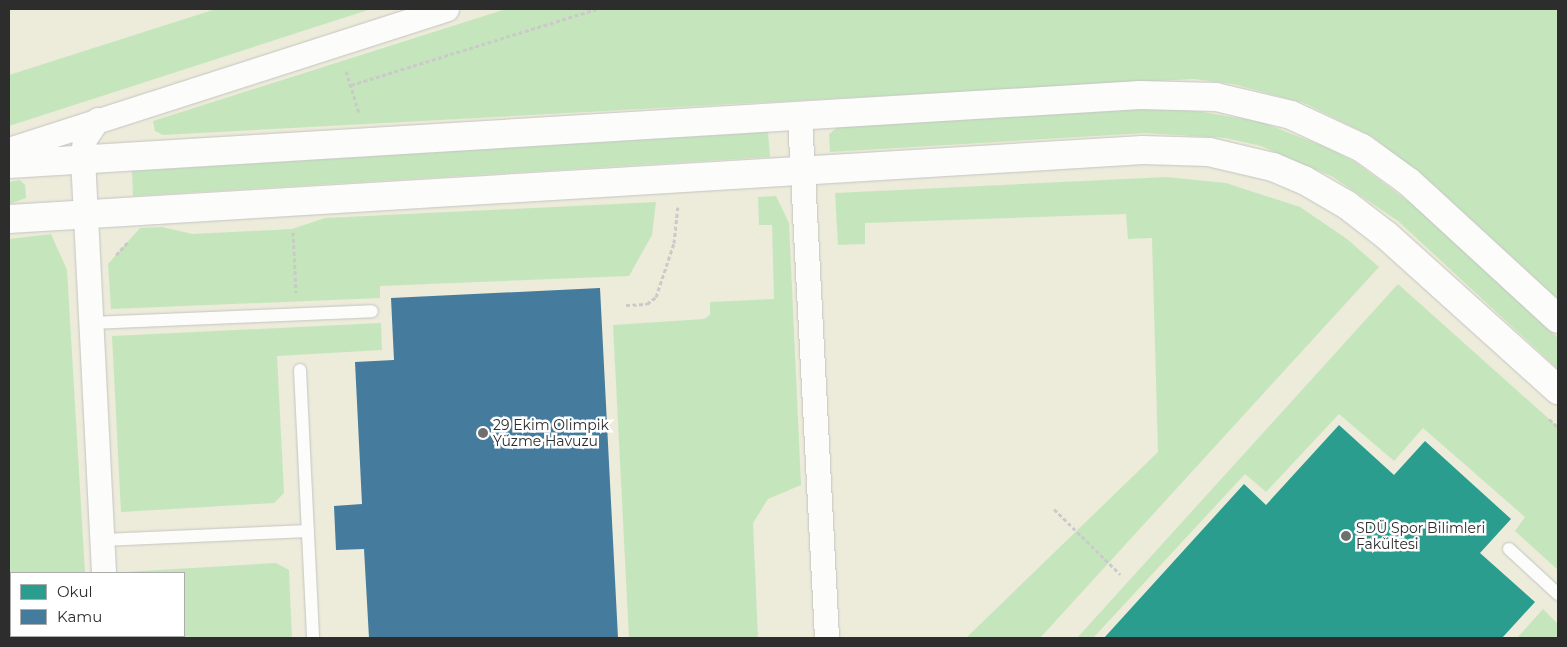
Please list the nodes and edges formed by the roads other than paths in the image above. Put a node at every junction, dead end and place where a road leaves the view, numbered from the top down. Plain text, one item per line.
1 (448, 9) edge
2 (800, 117) junction
3 (98, 120) junction
4 (9, 150) edge
5 (83, 158) junction
6 (9, 164) edge
7 (803, 172) junction
8 (86, 213) junction
9 (9, 219) edge
10 (372, 311) dead end
11 (1558, 319) edge
12 (91, 324) junction
13 (300, 370) dead end
14 (1558, 390) edge
15 (308, 531) junction
16 (103, 540) junction
17 (1509, 549) dead end
18 (104, 572) edge
19 (1558, 594) edge
20 (313, 638) edge
21 (827, 638) edge

1 - 3 street
2 - 5 street
2 - 7 street
2 - 11 street
3 - 4 street
3 - 5 street
5 - 6 street
5 - 8 street
7 - 8 street
7 - 14 street
7 - 21 street
8 - 9 street
8 - 12 street
10 - 12 lane
12 - 16 street
13 - 15 lane
15 - 16 lane
15 - 20 lane
16 - 18 street
17 - 19 lane

